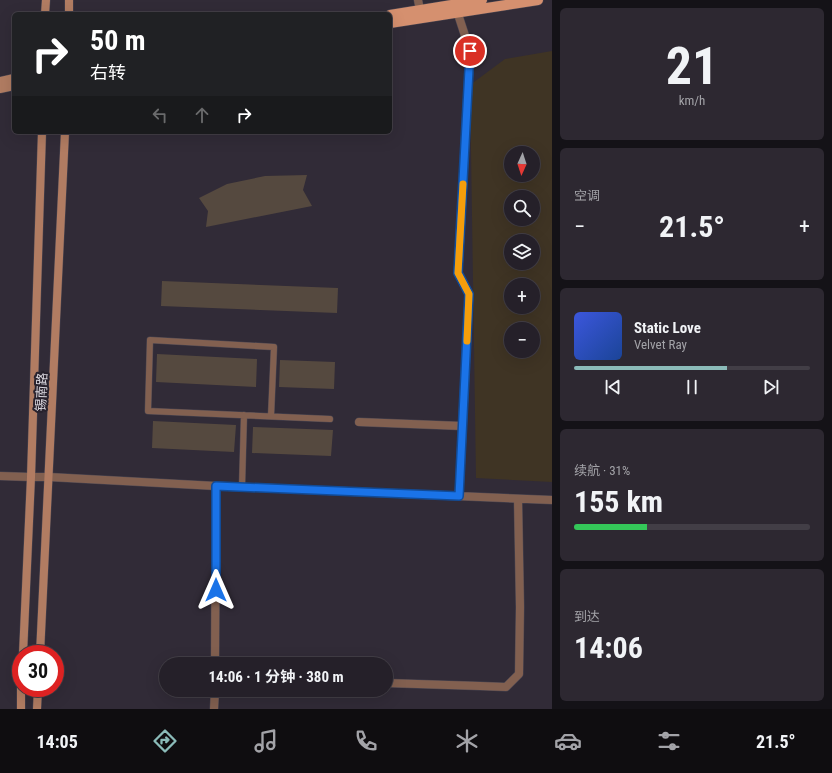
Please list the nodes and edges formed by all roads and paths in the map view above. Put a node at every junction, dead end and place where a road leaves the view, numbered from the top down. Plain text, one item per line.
1 (46, 0) edge
2 (69, 0) edge
3 (482, 0) edge
4 (538, 0) edge
5 (456, 5) edge
6 (420, 9) edge
7 (45, 12) edge
8 (69, 12) edge
9 (392, 14) edge
10 (392, 22) edge
11 (12, 78) edge
12 (0, 81) edge
13 (12, 86) edge
14 (0, 89) edge
15 (42, 134) edge
16 (65, 134) edge
17 (244, 415) junction
18 (271, 416) junction
19 (330, 419) dead end
20 (358, 422) dead end
21 (462, 426) junction
22 (0, 476) edge
23 (31, 477) junction
24 (49, 477) junction
25 (216, 486) junction
26 (242, 487) junction
27 (459, 496) junction
28 (518, 499) junction
29 (552, 500) edge
30 (23, 645) edge
31 (40, 645) edge
32 (215, 657) edge
33 (393, 683) edge
34 (21, 697) edge
35 (38, 697) edge
36 (215, 697) edge
37 (20, 709) edge
38 (37, 709) edge
39 (214, 709) edge

1 - 7 street
2 - 8 street
3 - 5 main road
4 - 5 main road
5 - 6 main road
5 - 21 street
6 - 9 main road
6 - 10 main road
11 - 12 street
13 - 14 street
15 - 23 street, 锡南路
16 - 24 street, 锡南路
17 - 18 lane
17 - 18 lane
17 - 26 lane
18 - 19 lane
20 - 21 street
21 - 27 street
22 - 23 street
23 - 24 street
23 - 30 street, 锡南路
24 - 25 street
24 - 31 street, 锡南路
25 - 26 street
25 - 32 street
26 - 27 street
27 - 28 street
28 - 29 street
28 - 33 street
34 - 37 street
35 - 38 street
36 - 39 street

